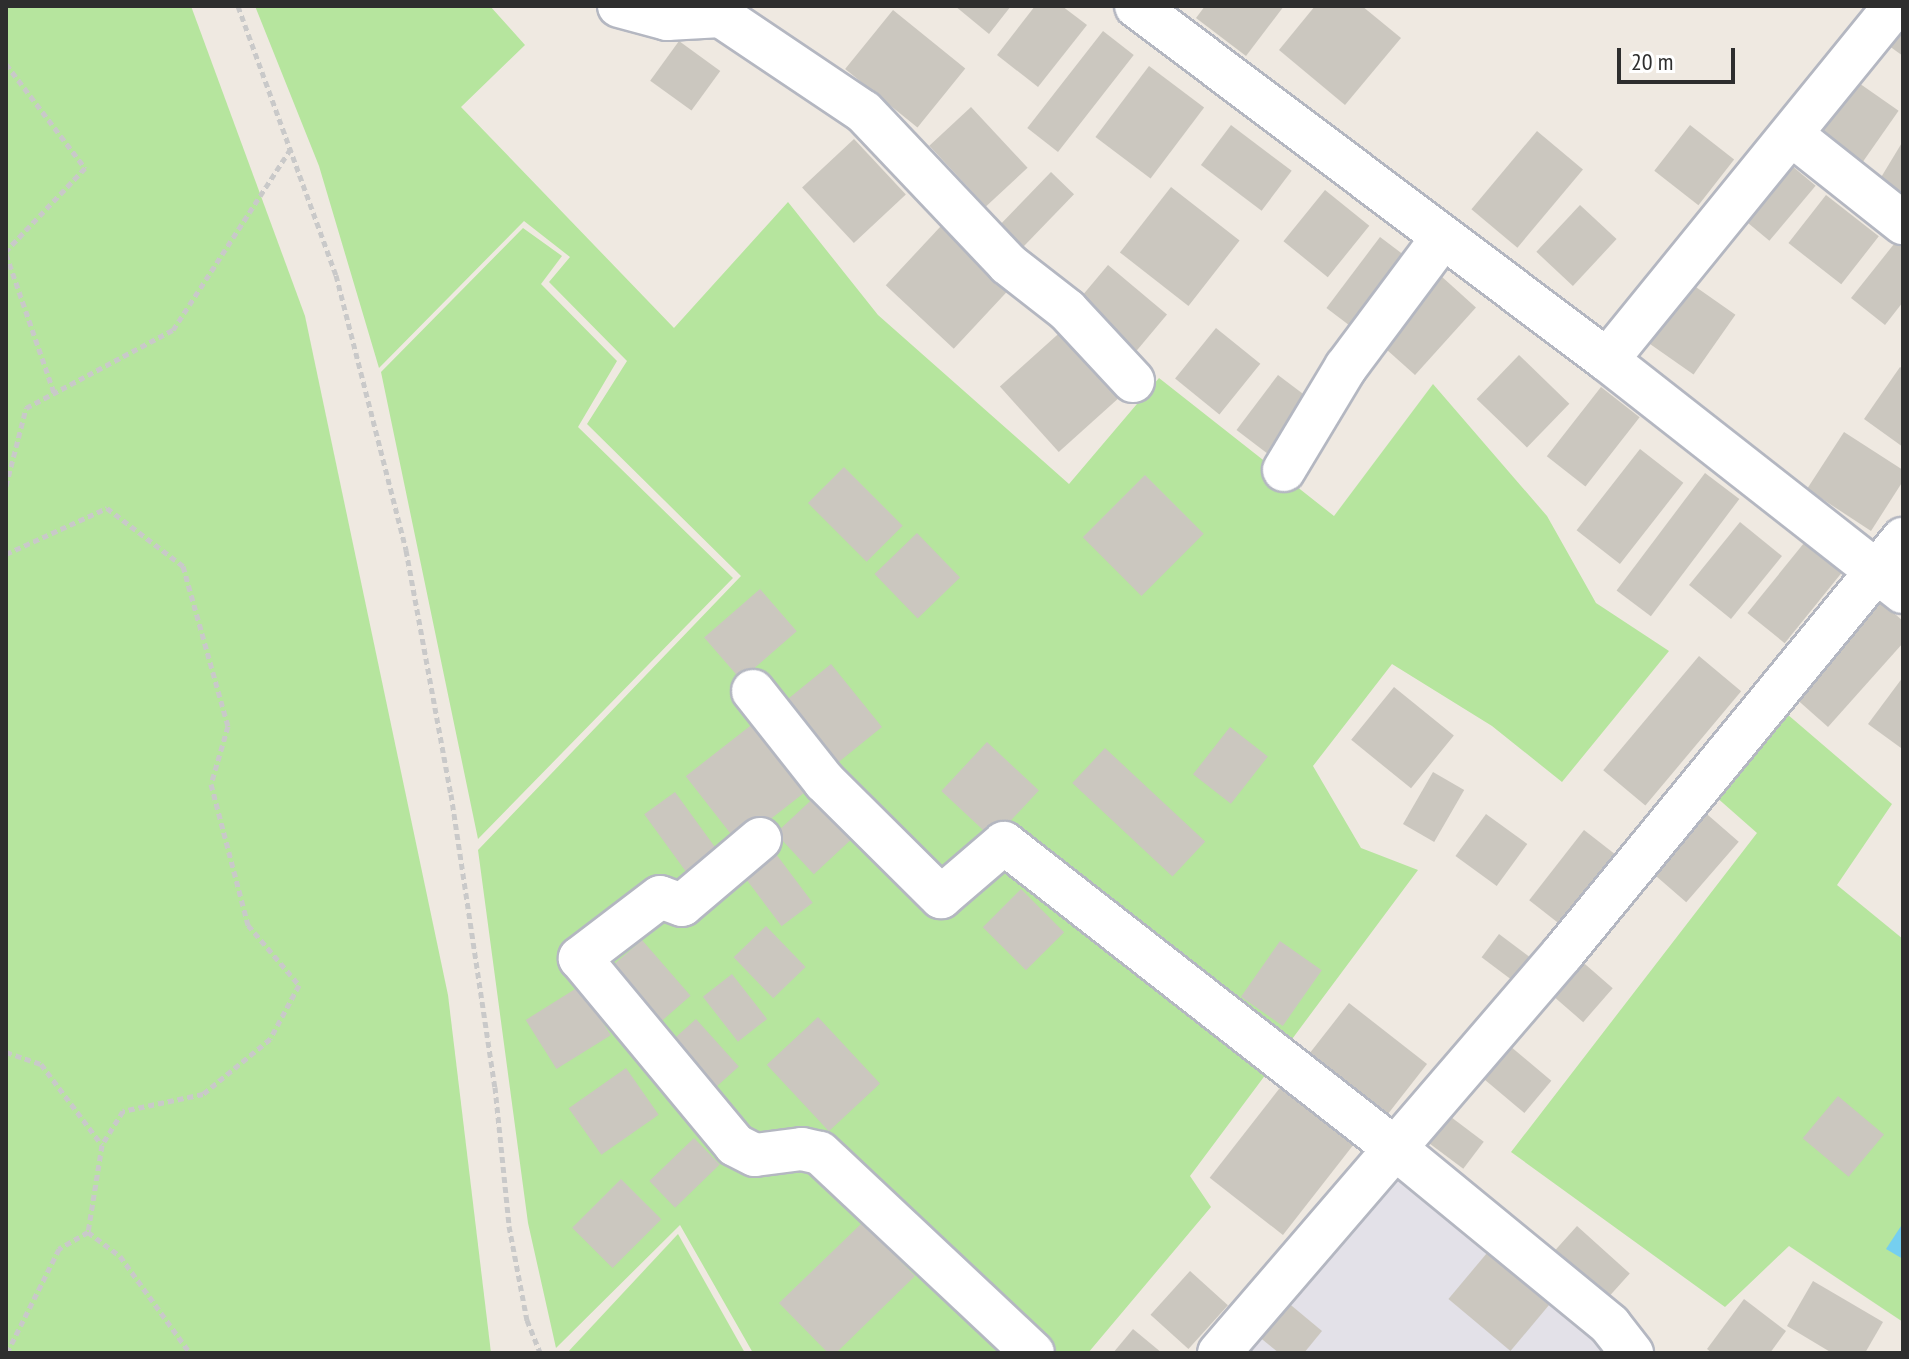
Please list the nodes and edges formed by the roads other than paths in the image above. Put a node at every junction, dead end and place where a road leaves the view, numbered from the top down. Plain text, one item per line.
1 (619, 6) edge
2 (1136, 6) edge
3 (1895, 6) edge
4 (1792, 135) junction
5 (1903, 223) edge
6 (1442, 238) junction
7 (1607, 360) junction
8 (1133, 381) dead end
9 (1284, 470) dead end
10 (1903, 539) edge
11 (1889, 582) edge
12 (753, 691) dead end
13 (760, 839) dead end
14 (1396, 1149) junction
15 (1033, 1353) edge
16 (1219, 1353) edge
17 (1632, 1353) edge

1 - 8 street
2 - 6 street
3 - 4 street
4 - 5 street
4 - 7 street
6 - 7 street
6 - 9 street
7 - 11 street
10 - 11 street
11 - 14 street
12 - 14 street
13 - 15 street
14 - 16 street
14 - 17 street

